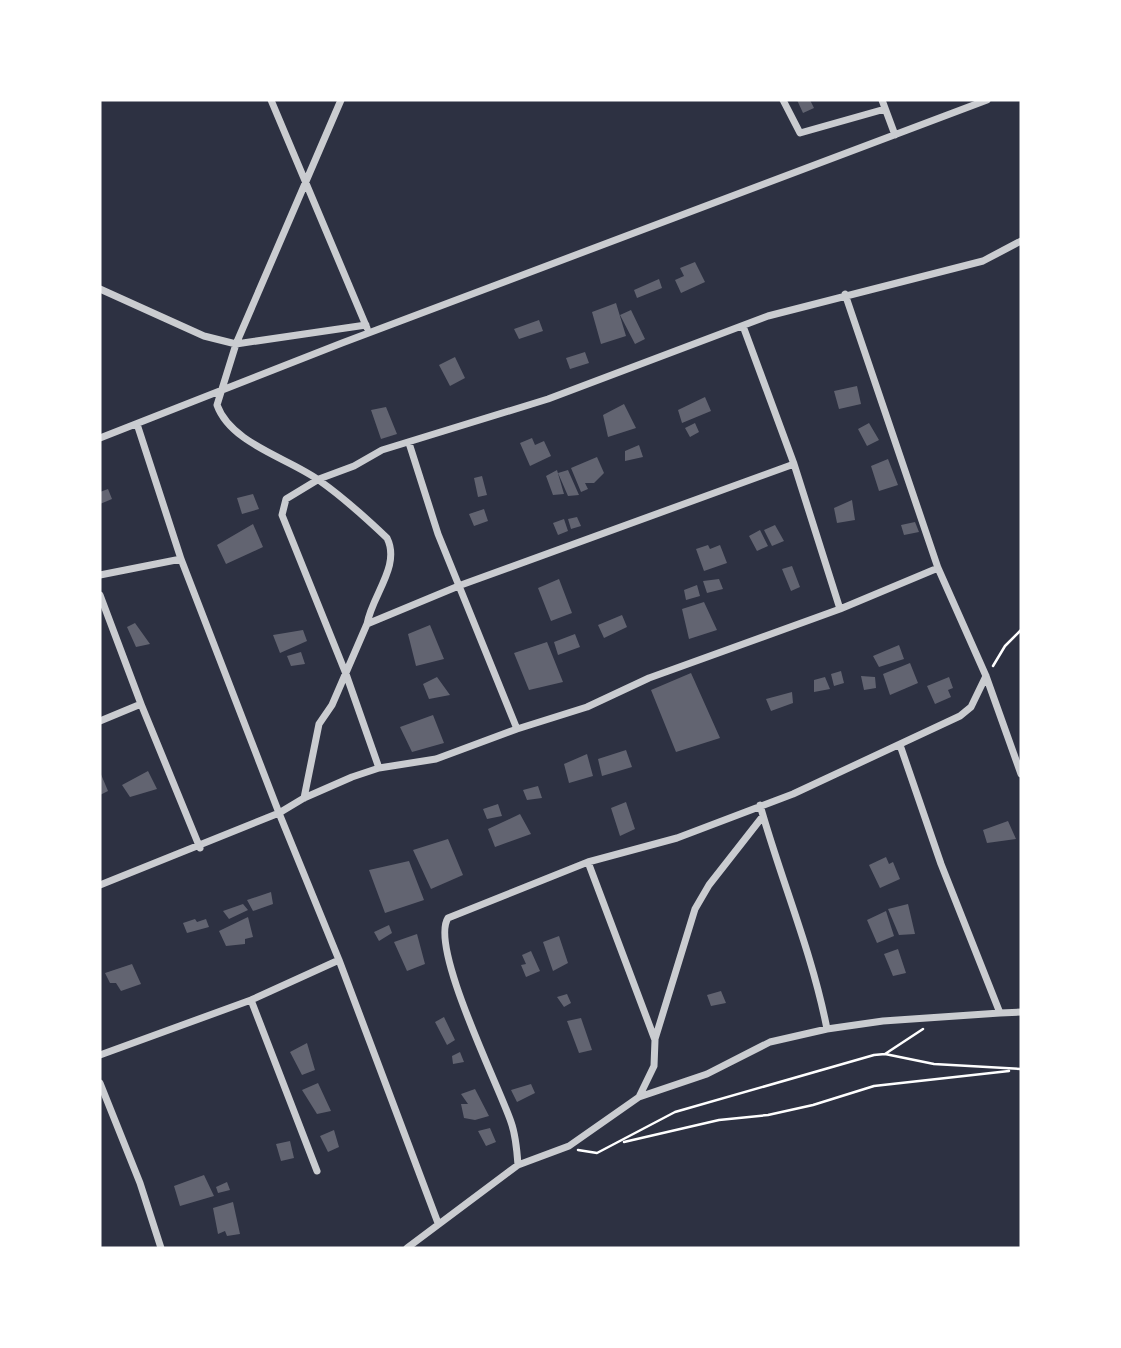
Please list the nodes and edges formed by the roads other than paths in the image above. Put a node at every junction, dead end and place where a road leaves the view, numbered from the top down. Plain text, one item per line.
1 (271, 100) edge
2 (341, 100) edge
3 (783, 100) edge
4 (882, 100) edge
5 (987, 100) edge
6 (885, 109) junction
7 (895, 135) junction
8 (307, 184) junction
9 (1021, 241) edge
10 (100, 289) edge
11 (845, 294) junction
12 (743, 326) junction
13 (368, 329) junction
14 (236, 344) junction
15 (218, 393) junction
16 (137, 424) junction
17 (100, 438) edge
18 (409, 443) junction
19 (794, 464) junction
20 (319, 480) junction
21 (181, 559) junction
22 (938, 568) junction
23 (100, 575) edge
24 (461, 585) junction
25 (100, 595) edge
26 (840, 609) junction
27 (367, 624) junction
28 (346, 674) junction
29 (986, 677) junction
30 (141, 704) junction
31 (100, 721) edge
32 (517, 729) junction
33 (900, 745) junction
34 (379, 768) junction
35 (1021, 774) edge
36 (304, 798) junction
37 (760, 805) junction
38 (279, 813) junction
39 (763, 816) junction
40 (200, 848) junction
41 (588, 862) junction
42 (100, 886) edge
43 (339, 960) junction
44 (251, 1000) junction
45 (1021, 1012) edge
46 (1000, 1013) junction
47 (827, 1029) junction
48 (655, 1040) junction
49 (100, 1055) edge
50 (100, 1083) edge
51 (639, 1097) junction
52 (518, 1165) junction
53 (317, 1171) dead end
54 (438, 1223) junction
55 (161, 1248) edge
56 (407, 1248) edge

1 - 8 street
2 - 8 street
3 - 6 street
4 - 6 street
5 - 7 street
6 - 7 street
7 - 13 street
8 - 13 street
8 - 14 street
9 - 11 street
10 - 14 street
11 - 12 street
11 - 22 street
12 - 18 street
12 - 19 street
13 - 14 street
13 - 15 street
14 - 15 street
15 - 16 street
15 - 20 street
16 - 17 street
16 - 21 street
18 - 20 street
18 - 24 street
19 - 24 street
19 - 26 street
20 - 27 street
20 - 28 street
21 - 23 street
21 - 38 street
22 - 26 street
22 - 29 street
24 - 27 street
24 - 32 street
25 - 30 street
26 - 32 street
27 - 28 street
28 - 34 street
28 - 36 street
29 - 33 street
29 - 35 street
30 - 31 street
30 - 40 street
32 - 34 street
33 - 37 street
33 - 46 street
34 - 36 street
36 - 38 street
37 - 39 street
37 - 41 street
38 - 40 street
38 - 43 street
39 - 47 street
39 - 48 street
40 - 42 street
41 - 48 street
41 - 52 street
43 - 44 street
43 - 54 street
44 - 49 street
44 - 53 street
45 - 46 street
46 - 47 street
47 - 51 street
48 - 51 street
50 - 55 street
51 - 52 street
52 - 54 street
54 - 56 street

